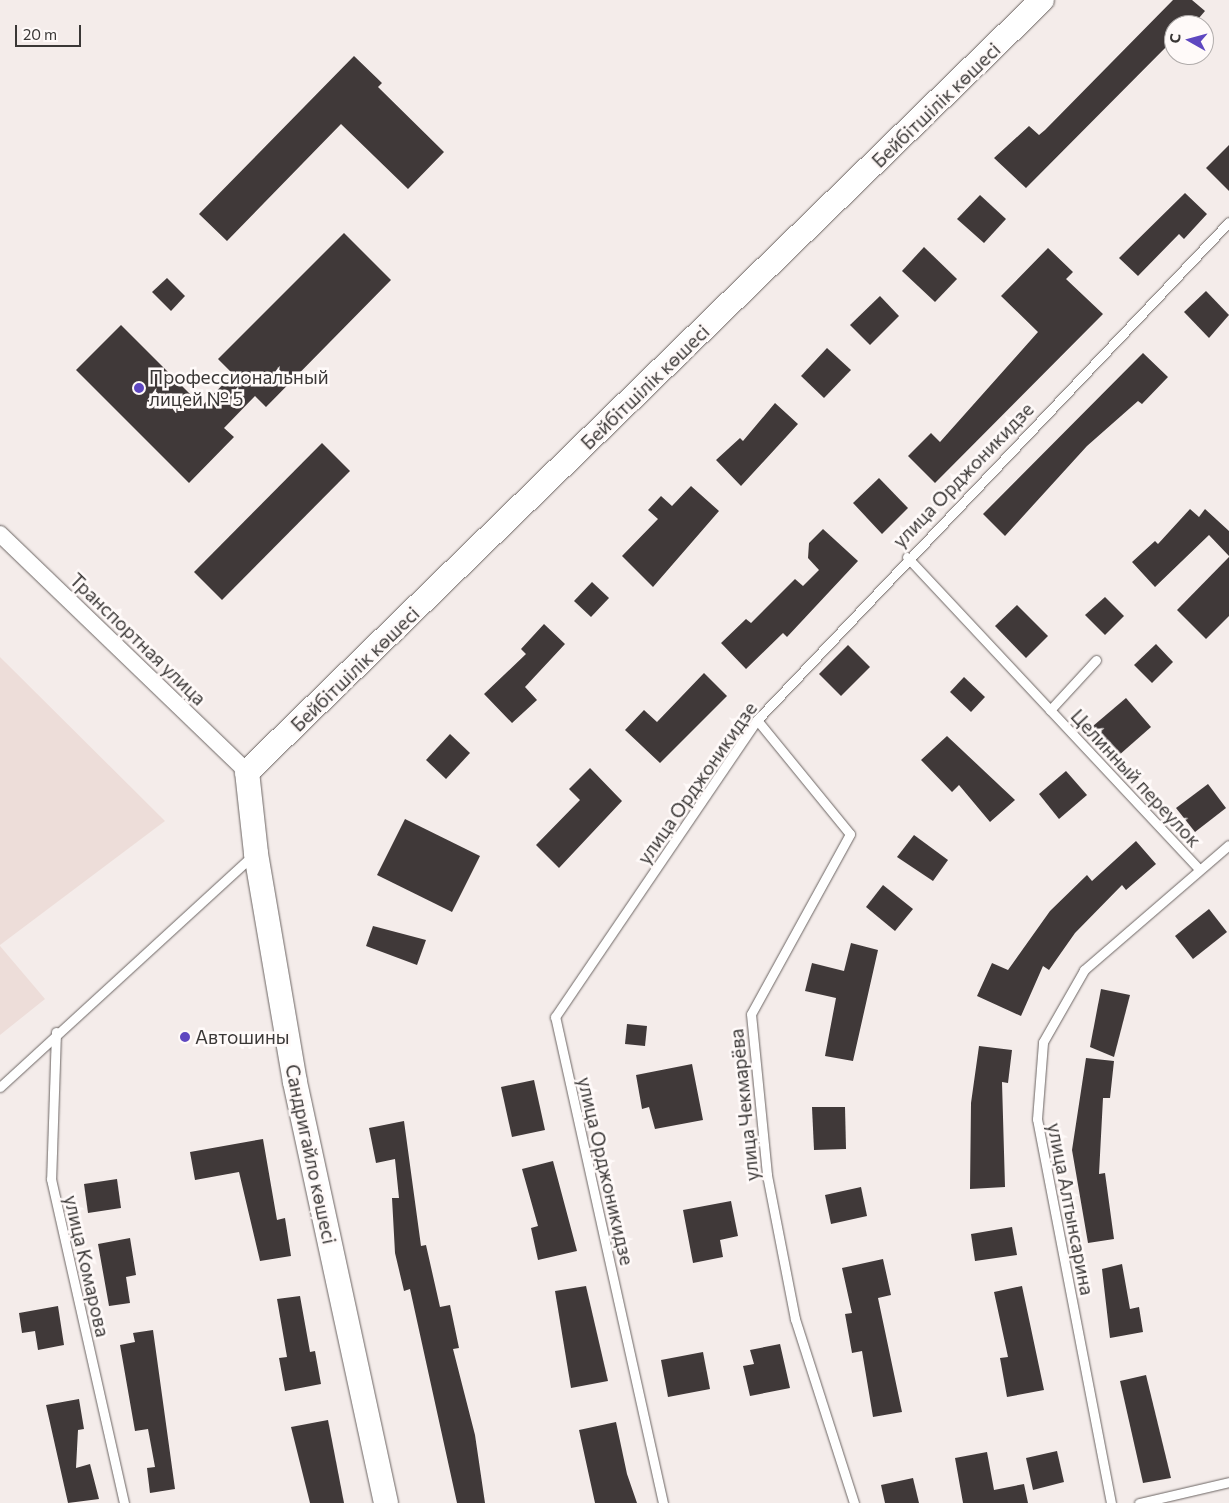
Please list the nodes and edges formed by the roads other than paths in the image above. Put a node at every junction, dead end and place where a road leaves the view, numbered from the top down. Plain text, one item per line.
1 (1042, 0) edge
2 (1229, 222) edge
3 (0, 534) edge
4 (907, 557) junction
5 (1096, 660) dead end
6 (1050, 710) junction
7 (757, 720) junction
8 (247, 772) junction
9 (1229, 845) edge
10 (256, 853) junction
11 (1198, 868) junction
12 (56, 1032) junction
13 (2, 1080) edge
14 (1229, 1482) edge
15 (124, 1503) edge
16 (386, 1503) edge
17 (663, 1503) edge
18 (854, 1503) edge
19 (1111, 1503) edge
20 (1139, 1503) edge

1 - 8 street, Бейбітшілік көшесі
2 - 4 lane, улица Орджоникидзе
3 - 8 street, Транспортная улица
4 - 6 lane, Целинный переулок
4 - 7 lane, улица Орджоникидзе
5 - 6 lane, Целинный переулок
6 - 11 lane, Целинный переулок
7 - 17 lane, улица Орджоникидзе
7 - 18 lane, улица Чекмарёва
8 - 10 street, Сандригайло көшесі
9 - 11 lane, улица Алтынсарина
10 - 12 lane
10 - 16 street, Сандригайло көшесі
11 - 19 lane, улица Алтынсарина
12 - 13 lane
12 - 15 lane, улица Комарова
14 - 20 lane

